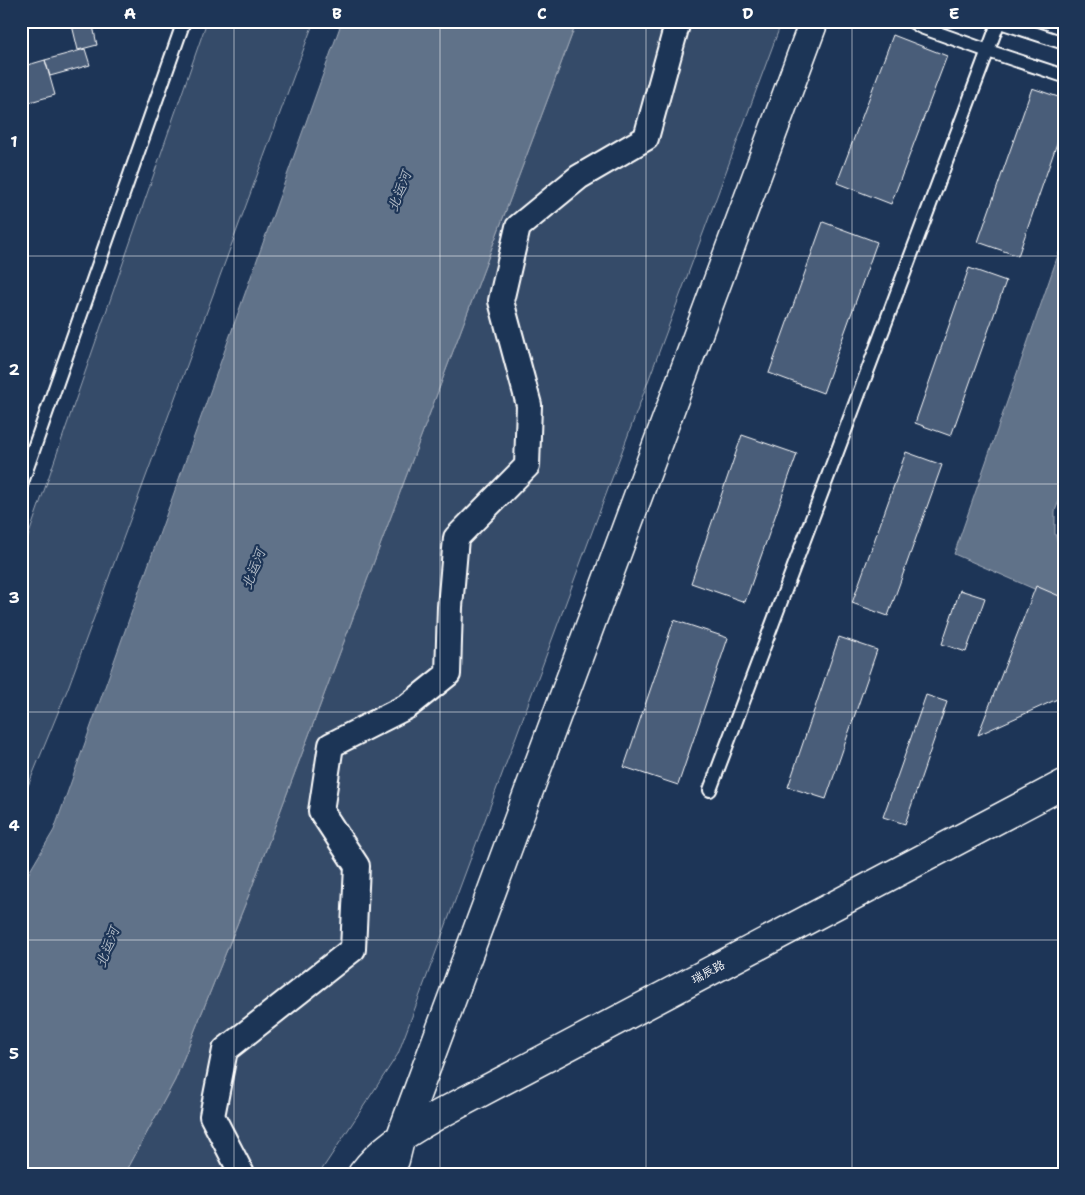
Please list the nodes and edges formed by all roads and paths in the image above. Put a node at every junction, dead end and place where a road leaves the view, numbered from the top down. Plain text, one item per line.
1 (184, 21) edge
2 (678, 21) edge
3 (814, 21) edge
4 (911, 21) edge
5 (998, 21) edge
6 (1064, 43) edge
7 (988, 52) junction
8 (1064, 76) edge
9 (21, 485) edge
10 (1064, 784) edge
11 (710, 790) dead end
12 (1064, 801) edge
13 (392, 1157) edge
14 (242, 1174) edge
15 (362, 1174) edge

1 - 9 lane
2 - 14 street
3 - 13 street
4 - 7 lane
5 - 6 lane
5 - 7 lane
7 - 8 lane
7 - 11 lane
10 - 13 street, 瑞辰路
12 - 13 street, 瑞辰路
13 - 15 street, 瑞辰路

